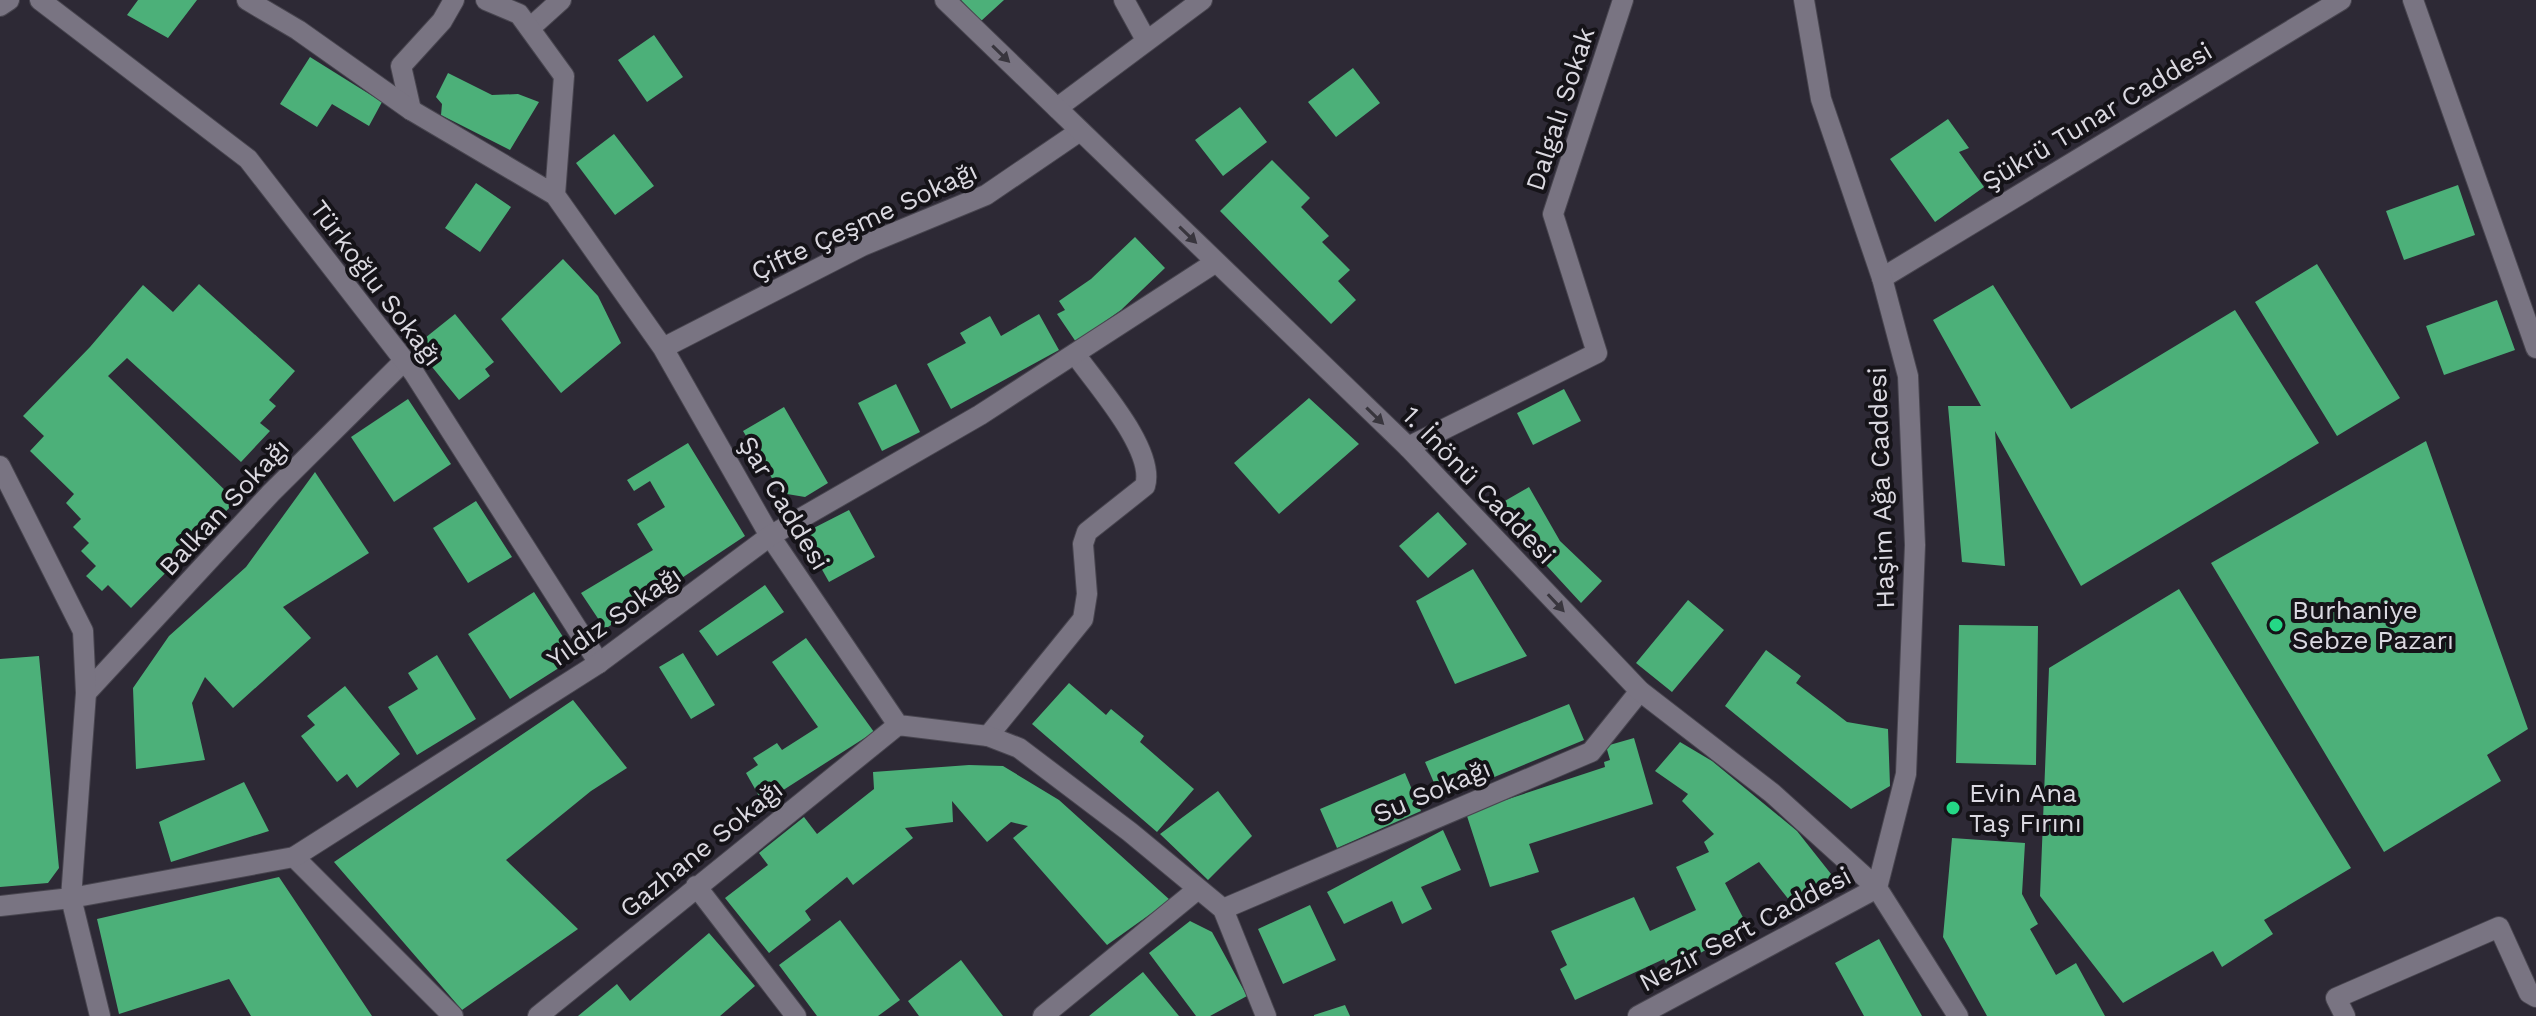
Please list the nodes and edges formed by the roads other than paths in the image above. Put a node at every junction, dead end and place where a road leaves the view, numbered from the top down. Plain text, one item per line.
1 (9, 0) edge
2 (40, 0) edge
3 (247, 0) edge
4 (454, 0) edge
5 (486, 0) edge
6 (561, 0) edge
7 (945, 0) edge
8 (1124, 0) edge
9 (1202, 0) edge
10 (1623, 0) edge
11 (1804, 0) edge
12 (2341, 0) edge
13 (2413, 0) edge
14 (0, 6) edge
15 (530, 28) junction
16 (1146, 40) junction
17 (1057, 108) junction
18 (411, 110) junction
19 (1080, 131) junction
20 (555, 195) junction
21 (1216, 262) junction
22 (1882, 278) junction
23 (663, 348) junction
24 (2536, 348) edge
25 (1075, 354) junction
26 (404, 361) junction
27 (1408, 447) junction
28 (0, 466) edge
29 (770, 536) junction
30 (599, 663) junction
31 (1640, 691) junction
32 (86, 693) junction
33 (898, 725) junction
34 (988, 736) junction
35 (294, 857) junction
36 (696, 886) junction
37 (1877, 888) junction
38 (1198, 889) junction
39 (71, 898) junction
40 (0, 906) edge
41 (1223, 909) junction
42 (2536, 997) edge
43 (100, 1016) edge
44 (453, 1016) edge
45 (538, 1016) edge
46 (796, 1016) edge
47 (1043, 1016) edge
48 (1266, 1016) edge
49 (1638, 1016) edge
50 (1958, 1016) edge
51 (2345, 1016) edge

1 - 14 street
2 - 26 street, Türkoğlu Sokağı
3 - 18 street, Şar Caddesi
4 - 18 street
5 - 15 street
6 - 15 street
7 -> 17 street, 1. İnönü Caddesi
8 - 16 street
9 - 16 street
10 - 27 street, Dalgalı Sokak
11 - 22 street, Haşim Ağa Caddesi
12 - 22 street, Şükrü Tunar Caddesi
13 - 24 street
15 - 20 street
16 - 17 street
17 - 19 street, 1. İnönü Caddesi
18 - 20 street, Şar Caddesi
19 -> 21 street, 1. İnönü Caddesi
19 - 23 street, Çifte Çeşme Sokağı
20 - 23 street, Şar Caddesi
21 - 25 street, Yıldız Sokağı
21 -> 27 street, 1. İnönü Caddesi
22 - 37 street, Haşim Ağa Caddesi
23 - 29 street, Şar Caddesi
25 - 29 street, Yıldız Sokağı
25 - 34 street
26 - 30 street, Türkoğlu Sokağı
26 - 32 street, Balkan Sokağı
27 -> 31 street, 1. İnönü Caddesi
28 - 32 street
29 - 30 street, Yıldız Sokağı
29 - 33 street, Şar Caddesi
30 - 35 street, Yıldız Sokağı
31 - 37 street, 1. İnönü Caddesi
31 - 41 street, Su Sokağı
32 - 39 street
33 - 34 street
33 - 36 street, Gazhane Sokağı
34 - 38 street
35 - 39 street, Yıldız Sokağı
35 - 44 street
36 - 45 street, Gazhane Sokağı
36 - 46 street
37 - 49 street, Nezir Sert Caddesi
37 - 50 street, 1. İnönü Caddesi
38 - 41 street
38 - 47 street
39 - 40 street, Yıldız Sokağı
39 - 43 street
41 - 48 street
42 - 51 street

